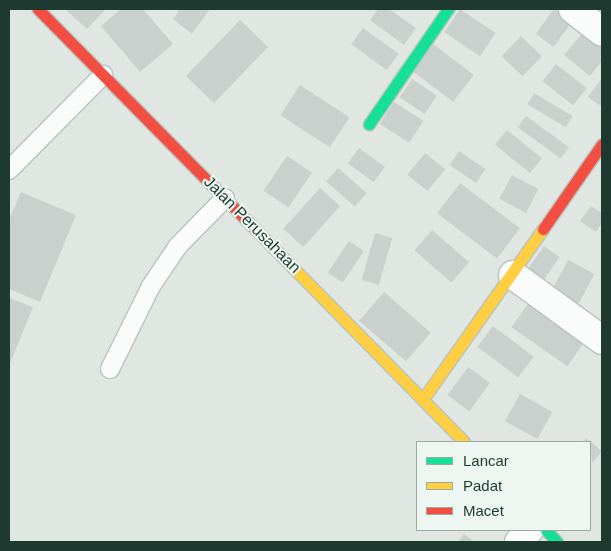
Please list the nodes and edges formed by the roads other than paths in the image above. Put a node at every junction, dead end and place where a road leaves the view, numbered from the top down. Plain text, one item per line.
1 (38, 9) edge
2 (448, 9) edge
3 (573, 9) edge
4 (602, 32) edge
5 (103, 74) junction
6 (369, 124) dead end
7 (602, 144) edge
8 (9, 170) edge
9 (225, 198) junction
10 (513, 274) junction
11 (602, 340) edge
12 (110, 368) dead end
13 (423, 399) junction
14 (463, 441) edge
15 (527, 531) edge
16 (547, 531) edge
17 (519, 542) edge
18 (557, 542) edge

1 - 5 main road, Jalan Perusahaan
2 - 6 main road
3 - 4 street
5 - 8 lane
5 - 9 main road, Jalan Perusahaan
7 - 10 main road
9 - 12 lane
9 - 13 main road, Jalan Perusahaan
10 - 11 street
10 - 13 main road
13 - 14 main road, Jalan Perusahaan
15 - 17 street
16 - 18 main road

